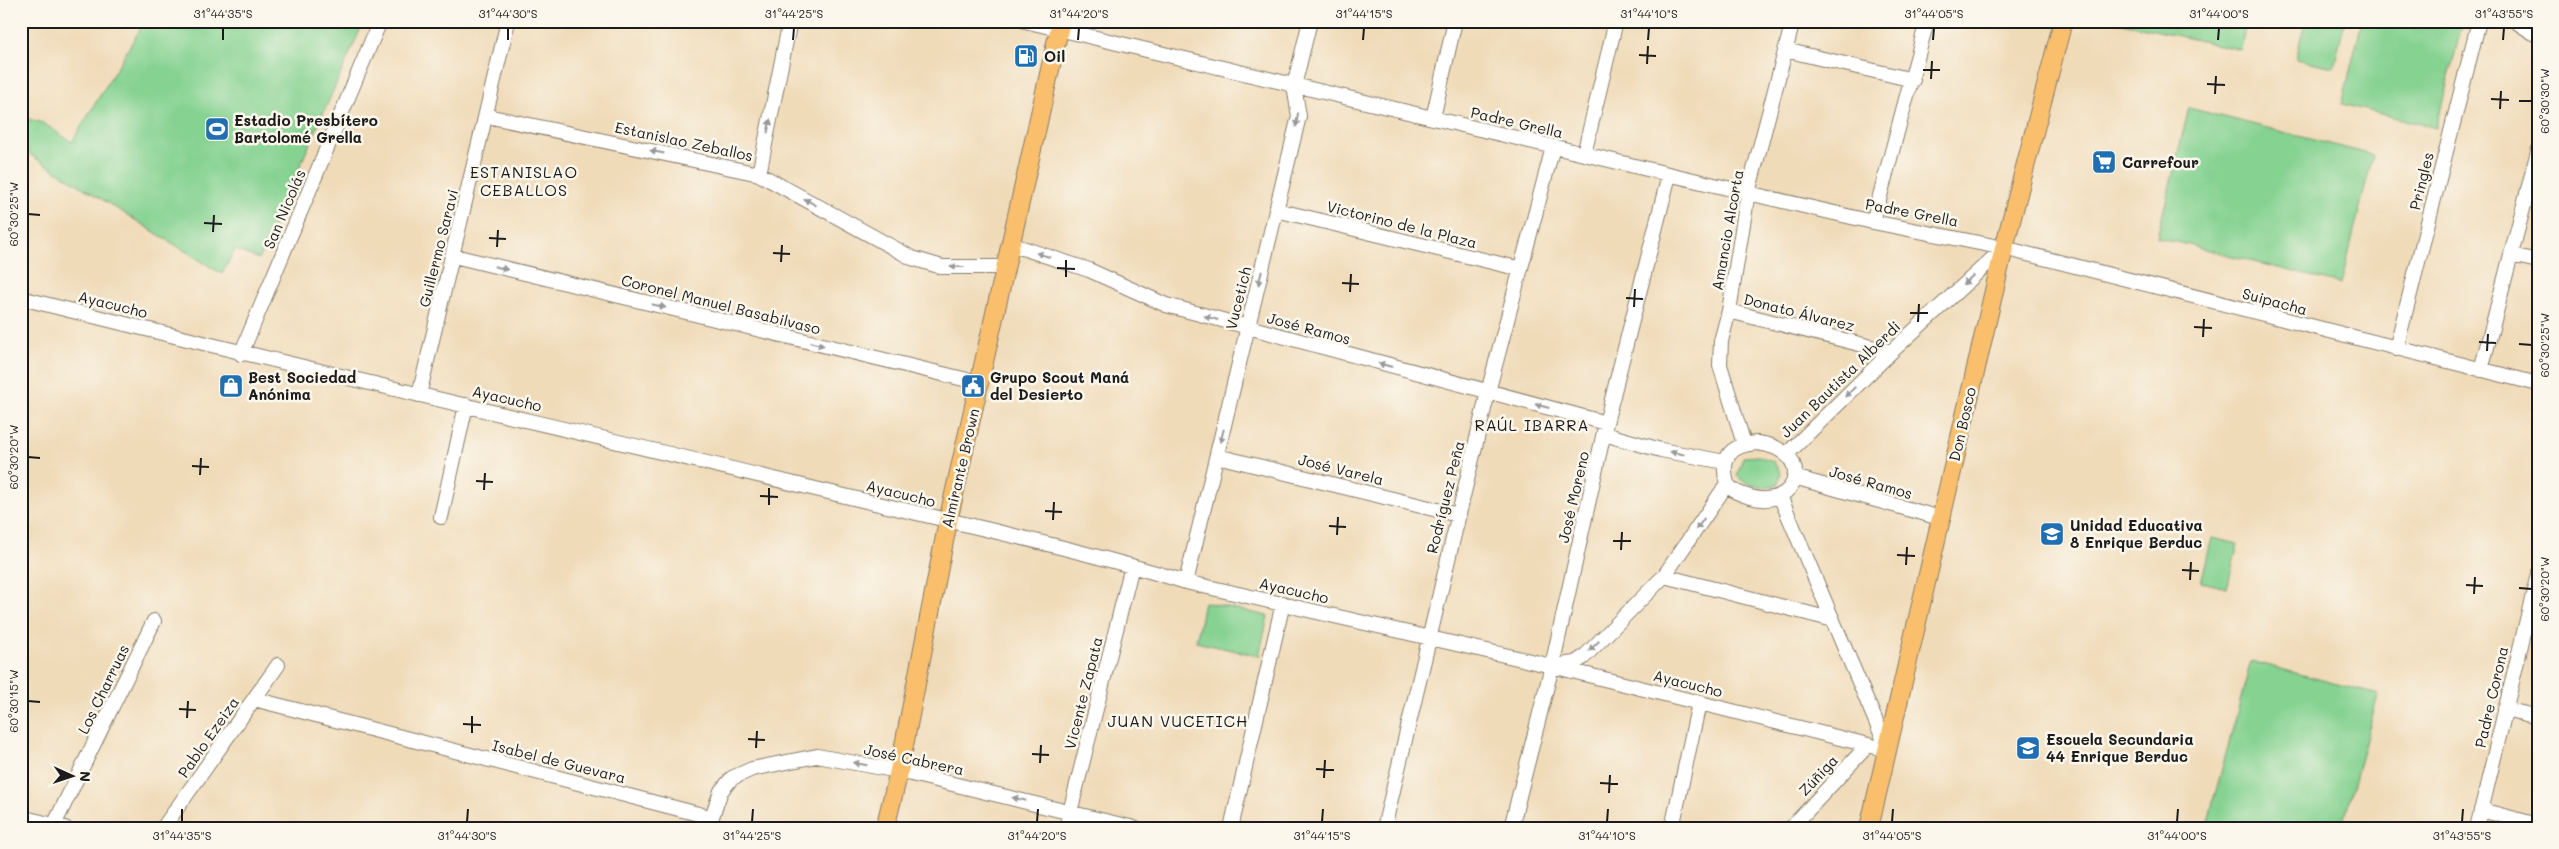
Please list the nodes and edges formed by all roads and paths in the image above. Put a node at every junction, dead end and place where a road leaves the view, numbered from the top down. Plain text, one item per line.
1 (380, 21) edge
2 (508, 21) edge
3 (790, 21) edge
4 (1024, 21) edge
5 (1310, 21) edge
6 (1455, 21) edge
7 (1616, 21) edge
8 (1793, 21) edge
9 (1927, 21) edge
10 (2063, 21) edge
11 (2478, 21) edge
12 (2515, 21) edge
13 (1060, 25) edge
14 (2538, 36) edge
15 (1786, 50) junction
16 (1913, 80) junction
17 (1294, 86) junction
18 (486, 116) junction
19 (1433, 118) junction
20 (1553, 147) junction
21 (2538, 150) edge
22 (1584, 154) junction
23 (759, 174) junction
24 (1669, 174) junction
25 (1748, 193) junction
26 (1276, 210) junction
27 (1873, 222) junction
28 (1010, 244) junction
29 (2004, 248) junction
30 (2511, 255) junction
31 (454, 256) junction
32 (2538, 261) edge
33 (1005, 267) junction
34 (1520, 269) junction
35 (21, 298) edge
36 (1729, 311) junction
37 (1248, 328) junction
38 (2396, 349) junction
39 (1890, 352) junction
40 (241, 354) junction
41 (2481, 370) junction
42 (980, 383) junction
43 (2538, 384) edge
44 (1488, 392) junction
45 (419, 395) junction
46 (466, 405) junction
47 (1605, 429) junction
48 (1744, 444) junction
49 (1788, 453) junction
50 (1217, 456) junction
51 (1725, 462) junction
52 (1794, 477) junction
53 (1727, 484) junction
54 (1780, 496) junction
55 (1458, 515) junction
56 (441, 517) dead end
57 (1940, 518) junction
58 (948, 521) junction
59 (1132, 566) junction
60 (2538, 574) edge
61 (1664, 576) junction
62 (1186, 582) junction
63 (1283, 603) junction
64 (2534, 607) edge
65 (1830, 619) junction
66 (154, 621) dead end
67 (1428, 638) junction
68 (278, 664) dead end
69 (1552, 666) junction
70 (254, 699) junction
71 (1698, 703) junction
72 (2505, 709) junction
73 (2538, 717) edge
74 (1868, 745) junction
75 (1888, 750) junction
76 (899, 771) junction
77 (2481, 810) junction
78 (1070, 811) junction
79 (21, 817) edge
80 (709, 822) edge
81 (2538, 825) edge
82 (60, 826) edge
83 (163, 828) edge
84 (885, 828) edge
85 (1066, 828) edge
86 (1134, 828) edge
87 (1231, 828) edge
88 (1384, 828) edge
89 (1511, 828) edge
90 (1672, 828) edge
91 (1791, 828) edge
92 (1869, 828) edge
93 (2477, 828) edge

1 - 40 street, San Nicolás
2 - 18 street, Guillermo Saravi
23 -> 3 street
4 - 13 street, Padre Grella
5 - 17 street, Vucetich
6 - 19 street
7 - 22 street
8 - 15 street, Amancio Alcorta
9 - 16 street
10 - 29 main road, Don Bosco
11 - 38 street, Pringles
12 - 14 street
13 - 17 street, Padre Grella
13 - 28 main road, Almirante Brown
15 - 16 street
15 - 25 street, Amancio Alcorta
16 - 27 street
17 - 19 street, Padre Grella
17 -> 26 street, Vucetich
23 -> 18 street, Estanislao Zeballos
18 - 31 street, Guillermo Saravi
19 - 20 street, Padre Grella
20 - 22 street, Padre Grella
20 - 34 street, Rodríguez Peña
21 - 30 street
22 - 24 street, Padre Grella
33 -> 23 street, Estanislao Zeballos
24 - 25 street, Padre Grella
24 - 47 street, José Moreno
25 - 27 street, Padre Grella
25 - 36 street, Amancio Alcorta
26 - 34 street, Victorino de la Plaza
26 -> 37 street, Vucetich
27 - 29 street, Padre Grella
28 - 33 main road, Almirante Brown
37 -> 28 street, José Ramos
29 - 38 street, Suipacha
29 -> 39 street, Juan Bautista Alberdi
29 - 57 main road, Don Bosco
30 - 32 street
30 - 41 street
31 -> 42 street, Coronel Manuel Basabilvaso
31 - 45 street, Guillermo Saravi
33 - 42 main road, Almirante Brown
34 - 44 street, Rodríguez Peña
35 - 40 street, Ayacucho
36 - 39 street, Donato Álvarez
36 - 48 street, Amancio Alcorta
44 -> 37 street, José Ramos
37 -> 50 street, Vucetich
38 - 41 street, Suipacha
39 -> 49 street, Juan Bautista Alberdi
40 - 45 street, Ayacucho
41 - 43 street, Suipacha
42 - 58 main road, Almirante Brown
47 -> 44 street, José Ramos
44 - 55 street, Rodríguez Peña
45 - 46 street, Ayacucho
46 - 56 street
46 - 58 street, Ayacucho
51 -> 47 street, José Ramos
47 - 69 street, José Moreno
48 - 49 street
48 - 51 street
49 - 52 street
50 - 55 street, José Varela
50 - 62 street, Vucetich
51 - 53 street
52 - 54 street
52 - 57 street, José Ramos
53 - 54 street
53 -> 61 street
54 - 65 street
55 - 67 street, Rodríguez Peña
57 - 75 main road, Don Bosco
58 - 59 street, Ayacucho
58 - 76 main road, Almirante Brown
59 - 62 street, Ayacucho
59 - 78 street, Vicente Zapata
60 - 64 street, Padre Corona
61 - 65 street
61 -> 69 street
62 - 63 street, Ayacucho
63 - 67 street, Ayacucho
63 - 87 street
64 - 72 street, Padre Corona
65 - 75 street
66 - 82 street, Los Charruas
67 - 69 street, Ayacucho
67 - 88 street, Rodríguez Peña
68 - 70 street, Pablo Ezeiza
69 - 71 street, Ayacucho
69 - 89 street, José Moreno
70 - 80 street, Isabel de Guevara
70 - 83 street, Pablo Ezeiza
71 - 74 street, Ayacucho
71 - 90 street
72 - 73 street
72 - 77 street, Padre Corona
74 - 75 street, Ayacucho
74 - 91 street, Zúñiga
75 - 92 main road, Don Bosco
78 -> 76 street, José Cabrera
76 -> 80 street, José Cabrera
76 - 84 main road, Almirante Brown
77 - 81 street
77 - 93 street, Padre Corona
78 - 85 street, Vicente Zapata
78 - 86 street, José Cabrera
79 - 82 street

